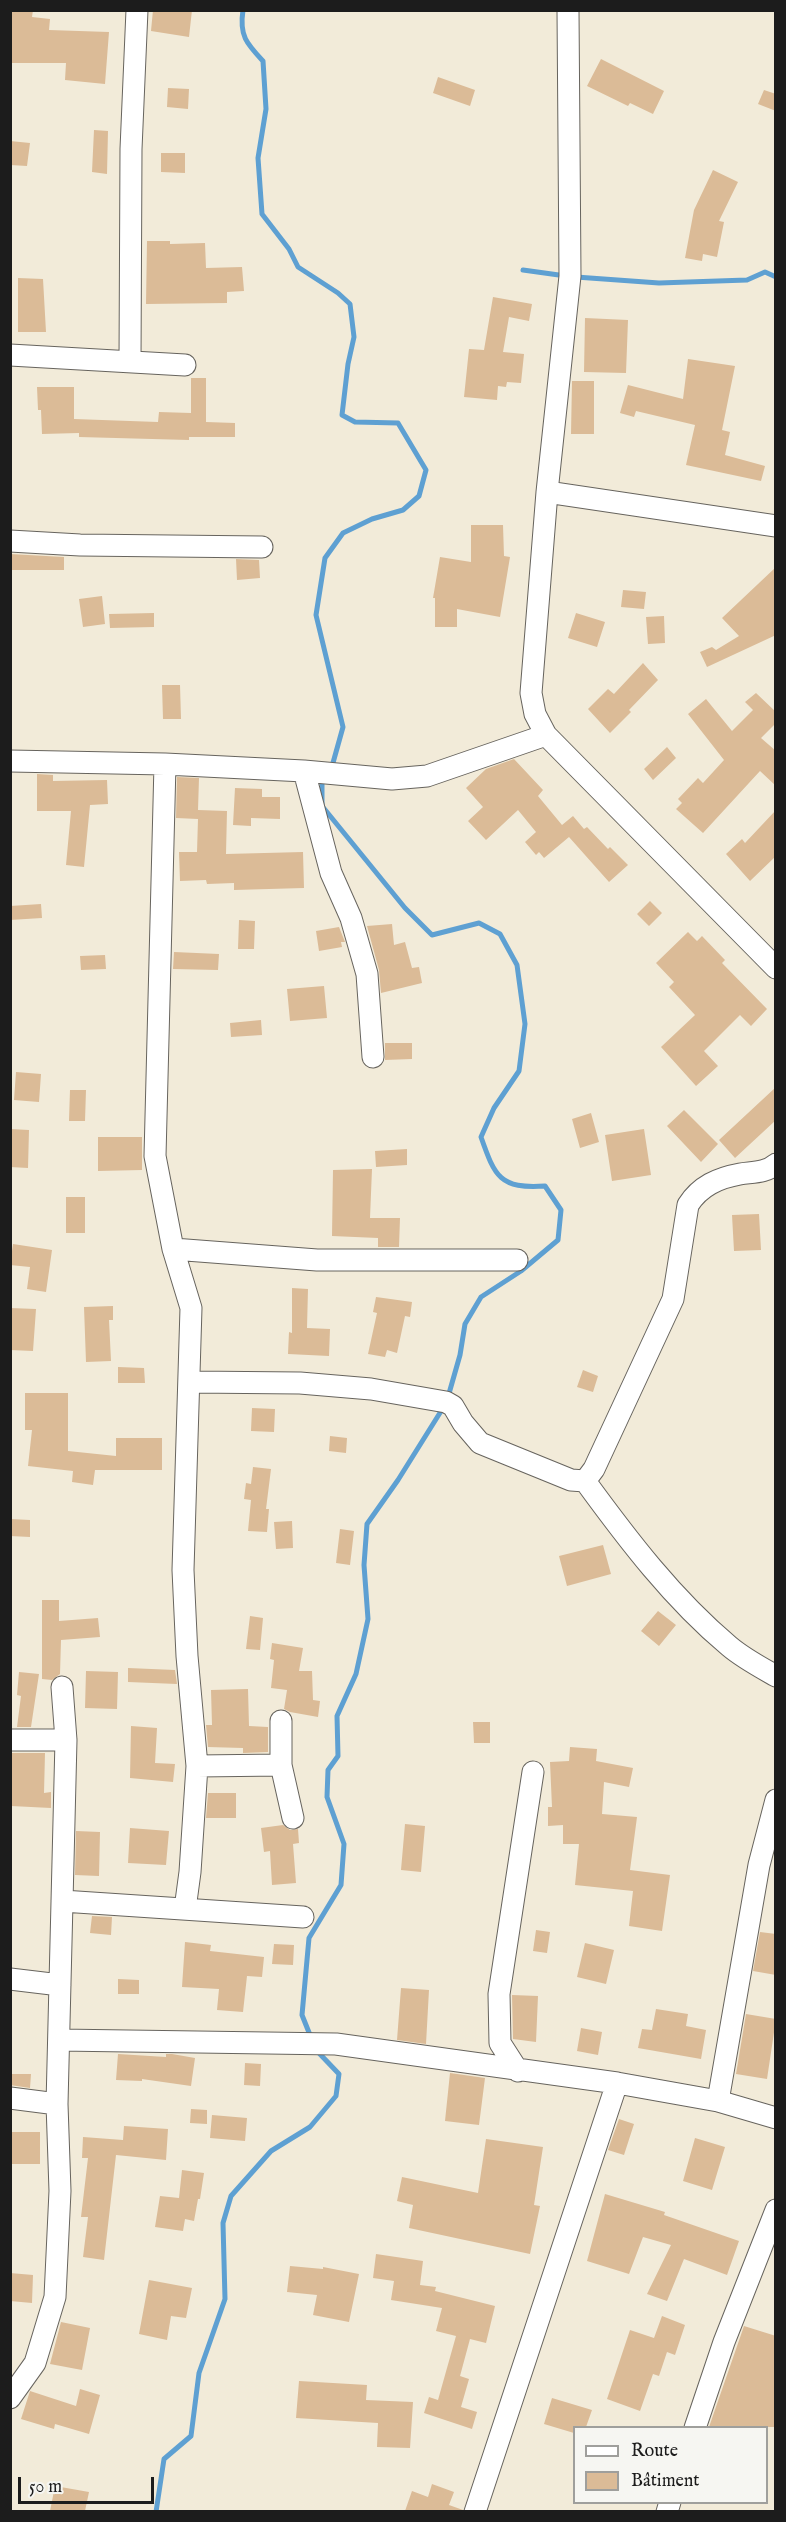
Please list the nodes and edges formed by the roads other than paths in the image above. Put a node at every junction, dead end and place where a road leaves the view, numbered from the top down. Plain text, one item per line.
1 (137, 10) edge
2 (568, 10) edge
3 (10, 355) edge
4 (130, 361) junction
5 (184, 365) dead end
6 (547, 492) junction
7 (768, 525) edge
8 (776, 540) edge
9 (10, 541) edge
10 (262, 547) dead end
11 (546, 735) junction
12 (10, 760) edge
13 (165, 764) junction
14 (310, 772) junction
15 (776, 969) edge
16 (373, 1057) dead end
17 (776, 1164) edge
18 (173, 1249) junction
19 (517, 1260) dead end
20 (191, 1382) junction
21 (585, 1481) junction
22 (776, 1676) edge
23 (62, 1687) dead end
24 (281, 1721) dead end
25 (10, 1740) edge
26 (66, 1740) junction
27 (281, 1765) junction
28 (197, 1766) junction
29 (533, 1772) dead end
30 (776, 1800) edge
31 (293, 1818) dead end
32 (62, 1901) junction
33 (185, 1909) junction
34 (303, 1917) dead end
35 (10, 1979) edge
36 (60, 1985) junction
37 (58, 2040) junction
38 (519, 2071) junction
39 (617, 2083) junction
40 (10, 2098) edge
41 (718, 2102) junction
42 (57, 2104) junction
43 (776, 2118) edge
44 (776, 2210) edge
45 (10, 2398) edge
46 (695, 2426) edge
47 (475, 2511) edge

1 - 4 street
2 - 6 street
3 - 4 street
4 - 5 street
6 - 7 street
6 - 11 street
7 - 8 street
9 - 10 street
11 - 14 street
11 - 15 street
12 - 13 street
13 - 14 street
13 - 18 street
14 - 16 street
17 - 21 street
18 - 19 street
18 - 20 street
20 - 21 street
20 - 28 street
21 - 22 street
23 - 26 street
24 - 27 street
25 - 26 street
26 - 32 street
27 - 28 street
27 - 31 street
28 - 33 street
29 - 38 street
30 - 41 street
32 - 33 street
32 - 36 street
33 - 34 street
35 - 36 street
36 - 37 street
37 - 38 street
37 - 42 street
38 - 39 street
39 - 41 street
39 - 47 street
40 - 42 street
41 - 43 street
42 - 45 street
44 - 46 street

